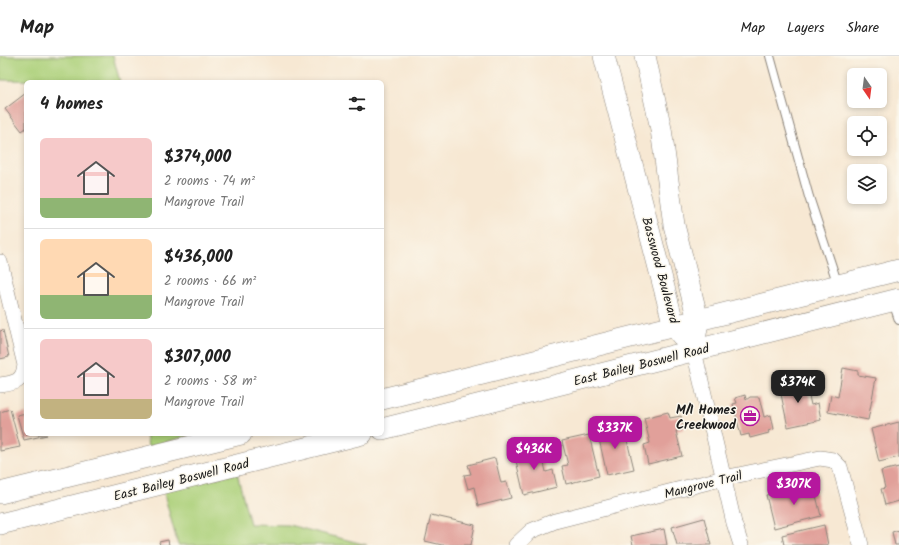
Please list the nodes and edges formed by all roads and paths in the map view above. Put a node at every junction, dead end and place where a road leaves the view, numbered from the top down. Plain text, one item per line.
1 (604, 56) edge
2 (644, 56) edge
3 (770, 56) edge
4 (0, 262) edge
5 (893, 271) edge
6 (838, 285) junction
7 (897, 307) edge
8 (698, 320) junction
9 (674, 326) junction
10 (694, 351) junction
11 (0, 385) edge
12 (384, 398) edge
13 (384, 428) edge
14 (233, 436) edge
15 (354, 436) edge
16 (724, 478) junction
17 (0, 493) edge
18 (0, 524) edge
19 (516, 545) edge
20 (741, 545) edge
21 (861, 545) edge

1 - 9 main road, Basswood Boulevard
2 - 8 main road, Basswood Boulevard
3 - 6 lane
4 - 11 street
5 - 6 main road
5 - 7 main road
6 - 8 main road
7 - 10 main road, East Bailey Boswell Road
8 - 9 main road
8 - 10 main road, Basswood Boulevard
9 - 10 main road, Basswood Boulevard
9 - 12 main road
10 - 13 main road, East Bailey Boswell Road
10 - 16 street
14 - 17 main road
15 - 18 main road, East Bailey Boswell Road
16 - 19 street, Mangrove Trail
16 - 20 street
16 - 21 street, Mangrove Trail

